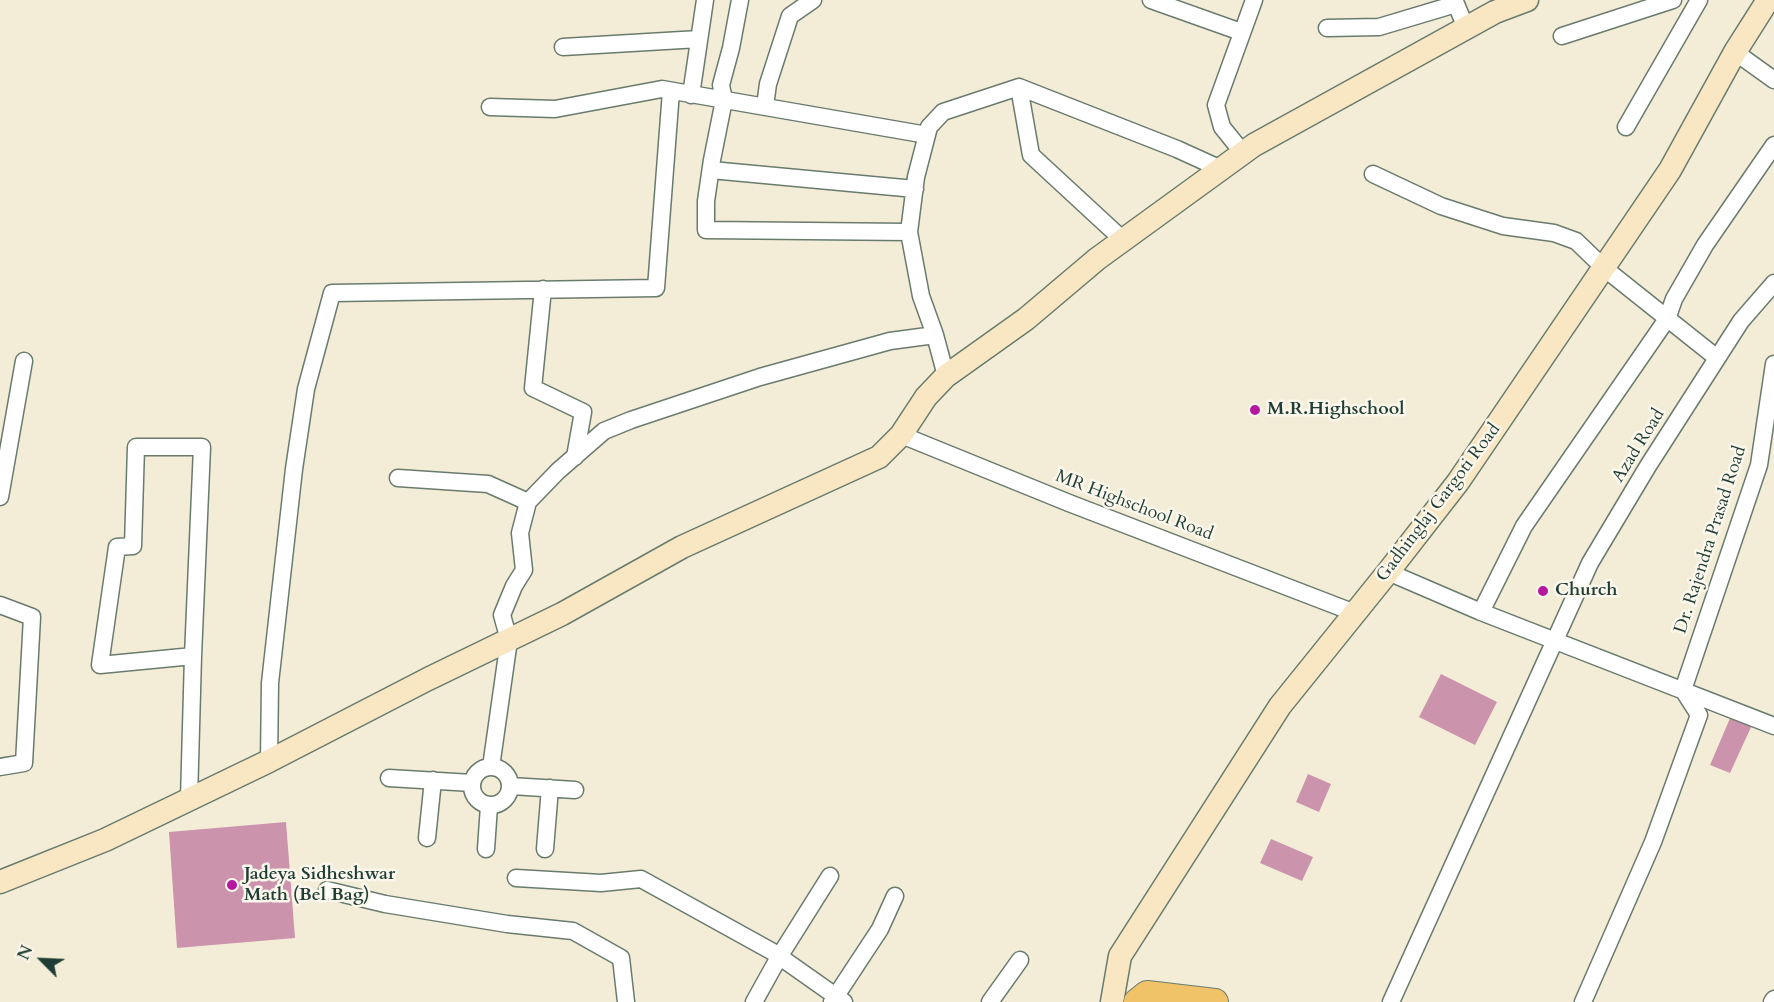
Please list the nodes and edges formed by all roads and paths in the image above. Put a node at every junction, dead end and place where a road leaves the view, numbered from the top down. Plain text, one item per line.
1 (705, 0) edge
2 (740, 0) edge
3 (813, 0) edge
4 (1150, 0) edge
5 (1254, 0) edge
6 (1527, 0) edge
7 (1673, 0) edge
8 (1699, 0) edge
9 (1768, 0) edge
10 (1422, 7) edge
11 (1327, 28) dead end
12 (1466, 28) junction
13 (1241, 32) junction
14 (1562, 36) dead end
15 (699, 39) junction
16 (563, 47) dead end
17 (1735, 52) junction
18 (1774, 80) edge
19 (1019, 87) junction
20 (671, 91) junction
21 (691, 94) junction
22 (724, 100) junction
23 (765, 106) junction
24 (490, 107) dead end
25 (1626, 127) dead end
26 (927, 135) junction
27 (1774, 145) edge
28 (1243, 153) junction
29 (1221, 169) junction
30 (711, 170) junction
31 (1372, 174) dead end
32 (915, 189) junction
33 (909, 232) junction
34 (1123, 240) junction
35 (1604, 268) junction
36 (1774, 283) edge
37 (543, 289) junction
38 (1667, 318) junction
39 (935, 334) junction
40 (1717, 358) junction
41 (24, 361) dead end
42 (1774, 364) edge
43 (946, 376) junction
44 (900, 435) junction
45 (575, 457) junction
46 (398, 478) dead end
47 (0, 497) edge
48 (528, 502) junction
49 (1388, 572) junction
50 (0, 605) edge
51 (1481, 612) junction
52 (1356, 613) junction
53 (509, 640) junction
54 (1554, 640) junction
55 (192, 656) junction
56 (1683, 690) junction
57 (1774, 726) edge
58 (269, 761) junction
59 (0, 767) edge
60 (491, 767) junction
61 (389, 778) dead end
62 (433, 780) junction
63 (472, 783) junction
64 (511, 786) junction
65 (550, 788) junction
66 (575, 790) dead end
67 (189, 799) junction
68 (489, 806) junction
69 (427, 838) dead end
70 (486, 849) dead end
71 (545, 849) dead end
72 (830, 876) dead end
73 (516, 878) dead end
74 (0, 882) edge
75 (327, 890) dead end
76 (895, 896) dead end
77 (780, 957) junction
78 (1020, 960) dead end
79 (837, 1000) edge
80 (626, 1002) edge
81 (754, 1002) edge
82 (990, 1002) edge
83 (1112, 1002) edge
84 (1137, 1002) edge
85 (1215, 1002) edge
86 (1391, 1002) edge
87 (1583, 1002) edge

1 - 15 street
2 - 22 street
3 - 23 street
4 - 13 street
5 - 13 street
6 - 12 street
7 - 14 street
8 - 25 street
9 - 17 street, Gadhinglaj Gargoti Road
10 - 11 street
10 - 12 street
12 - 28 street
13 - 28 street
15 - 16 street
15 - 21 street
17 - 18 street
17 - 35 street, Gadhinglaj Gargoti Road
19 - 26 street
19 - 29 street
19 - 34 street
20 - 21 street
20 - 24 street
20 - 37 street
21 - 22 street
22 - 23 street
22 - 30 street
23 - 26 street
26 - 32 street
27 - 38 street
28 - 29 street
29 - 34 street
30 - 32 street
30 - 33 street
31 - 35 street
32 - 33 street
33 - 39 street
34 - 43 street
35 - 38 street
35 - 49 street, Gadhinglaj Gargoti Road
36 - 40 street, Azad Road
37 - 45 street
37 - 58 street
38 - 40 street
38 - 51 street
39 - 43 street
39 - 45 street
40 - 54 street, Azad Road
41 - 47 street
42 - 56 street, Dr. Rajendra Prasad Road
43 - 44 street
44 - 52 street, MR Highschool Road
44 - 53 street
45 - 48 street
46 - 48 street
48 - 53 street
49 - 51 street
49 - 52 street, Gadhinglaj Gargoti Road
50 - 59 street
51 - 54 street
52 - 83 street, Gadhinglaj Gargoti Road
53 - 58 street
53 - 60 street
54 - 56 street
54 - 86 street, Azad Road
55 - 55 street
55 - 67 street
56 - 57 street
56 - 87 street
58 - 67 street
60 - 63 street
60 - 64 street
61 - 62 street
62 - 63 street
62 - 69 street
63 - 68 street
64 - 65 street
64 - 68 street
65 - 66 street
65 - 71 street
67 - 74 street
68 - 70 street
72 - 77 street
73 - 77 street
75 - 80 street
76 - 79 street
77 - 79 street
77 - 81 street
78 - 82 street
84 - 85 main road

